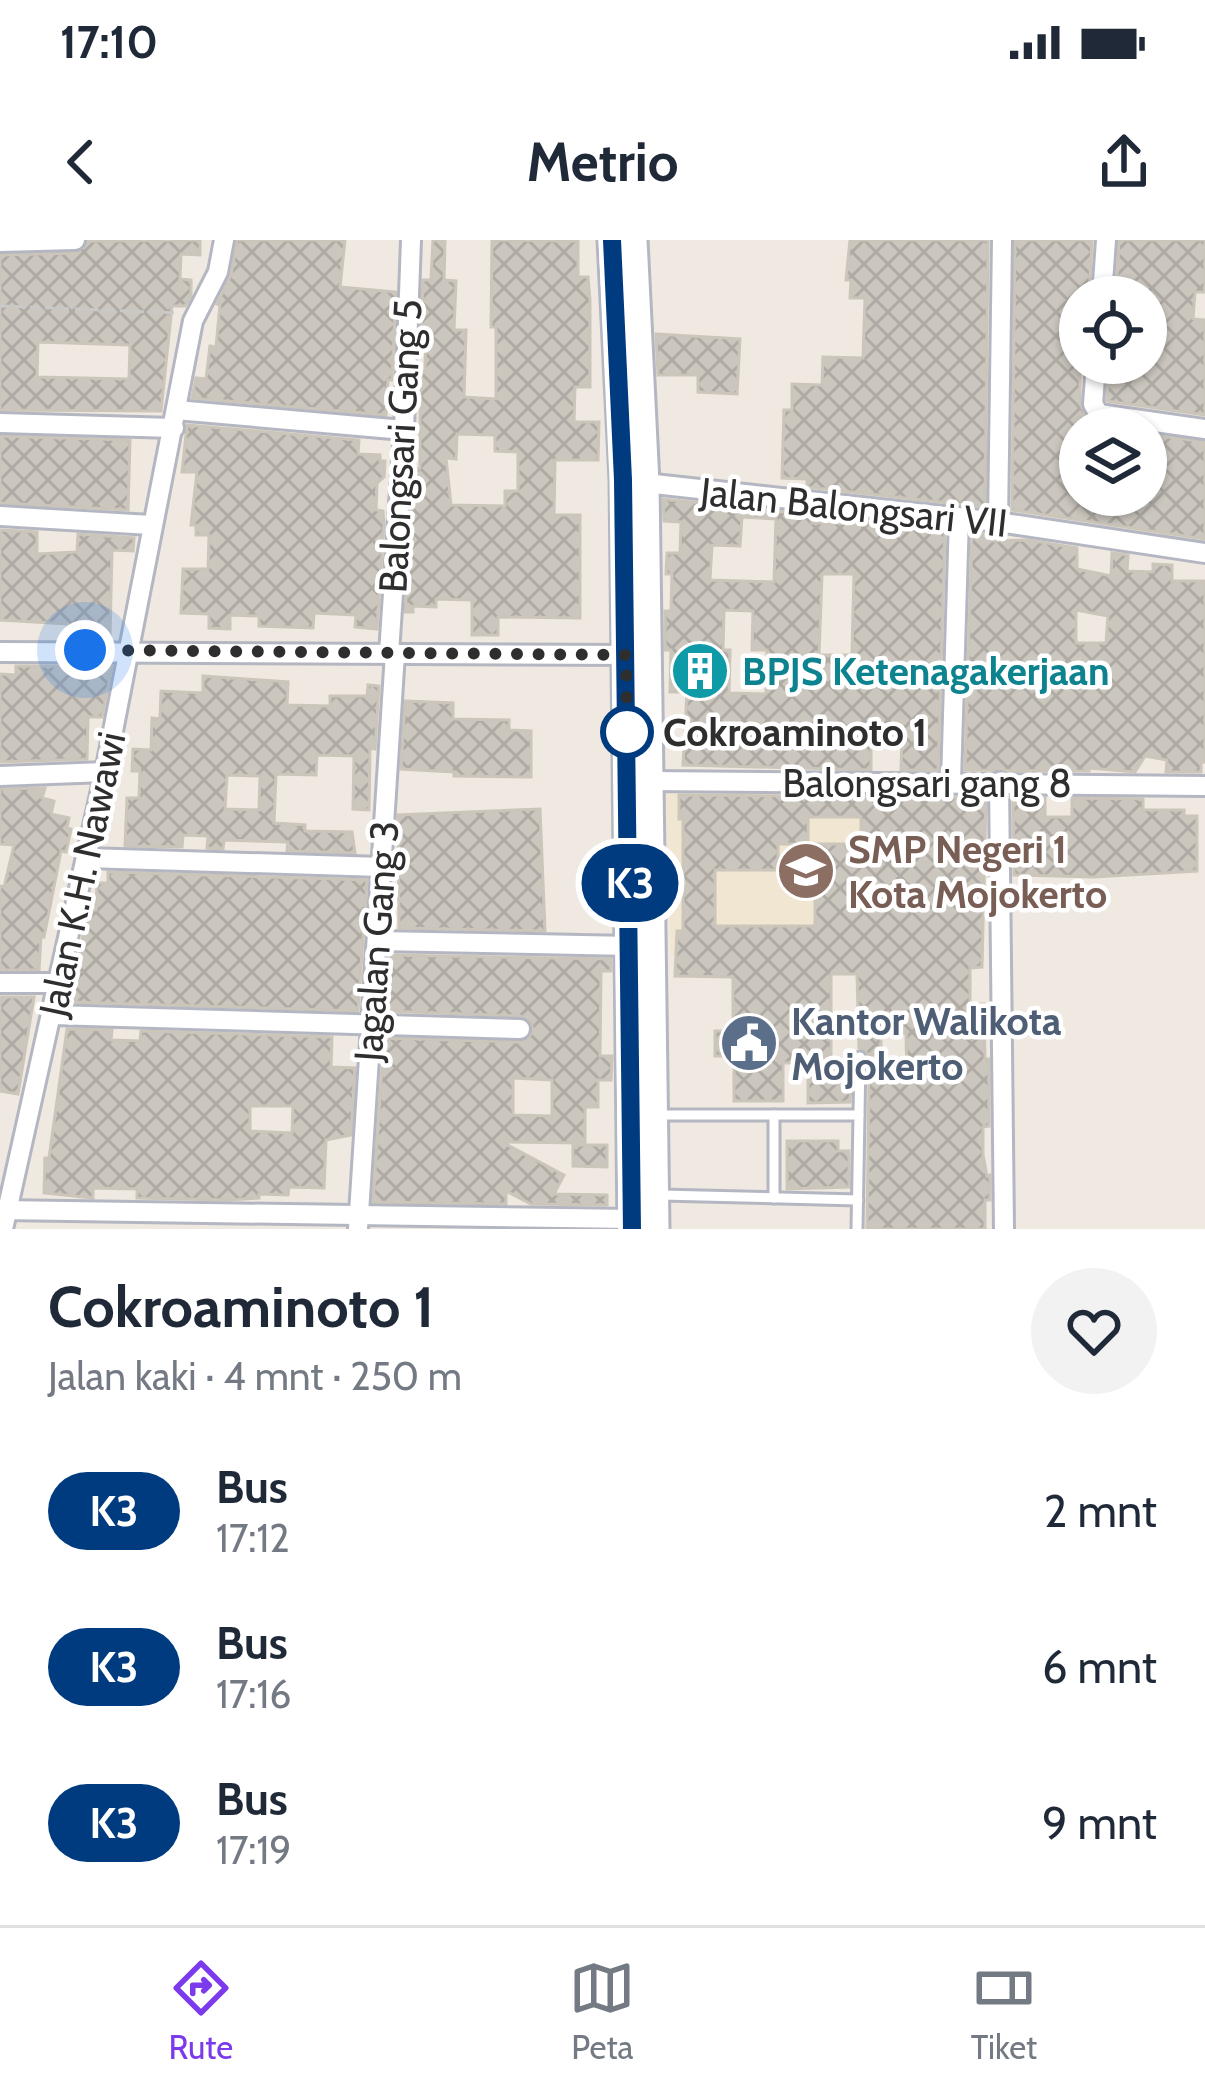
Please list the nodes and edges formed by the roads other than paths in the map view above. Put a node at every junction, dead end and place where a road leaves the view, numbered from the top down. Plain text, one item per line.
1 (75, 240) edge
2 (224, 240) edge
3 (411, 240) edge
4 (612, 240) edge
5 (632, 240) edge
6 (1002, 240) edge
7 (1106, 240) edge
8 (0, 242) edge
9 (1103, 276) edge
10 (1096, 384) edge
11 (175, 419) junction
12 (0, 423) edge
13 (1205, 429) edge
14 (404, 430) junction
15 (645, 483) junction
16 (0, 516) edge
17 (959, 518) junction
18 (998, 521) junction
19 (151, 525) junction
20 (1205, 553) edge
21 (127, 650) junction
22 (0, 652) edge
23 (392, 653) junction
24 (636, 655) junction
25 (105, 772) junction
26 (0, 776) edge
27 (950, 782) junction
28 (999, 782) junction
29 (1205, 786) edge
30 (642, 798) junction
31 (86, 858) junction
32 (382, 867) junction
33 (378, 940) junction
34 (631, 946) junction
35 (0, 982) edge
36 (60, 983) junction
37 (53, 1015) junction
38 (370, 1027) junction
39 (520, 1029) dead end
40 (860, 1058) dead end
41 (643, 1115) junction
42 (774, 1115) junction
43 (859, 1115) junction
44 (774, 1198) junction
45 (858, 1200) junction
46 (641, 1213) edge
47 (3, 1216) edge
48 (358, 1222) edge
49 (856, 1229) edge
50 (1004, 1229) edge

1 - 8 street
2 - 11 street, Jalan K.H. Nawawi
3 - 14 street, Balongsari Gang 5
4 - 24 main road
5 - 15 main road
6 - 18 street
7 - 9 street
10 - 13 street
11 - 12 street
11 - 14 street
11 - 19 street, Jalan K.H. Nawawi
14 - 23 street, Balongsari Gang 5
15 - 17 street, Jalan Balongsari VII
15 - 24 main road
16 - 19 street
17 - 18 street, Jalan Balongsari VII
17 - 27 street
18 - 20 street, Jalan Balongsari VII
19 - 21 street, Jalan K.H. Nawawi
21 - 22 street
21 - 23 street
21 - 25 street, Jalan K.H. Nawawi
23 - 24 street
23 - 32 street, Jagalan Gang 3
24 - 30 main road
25 - 26 street
25 - 31 street, Jalan K.H. Nawawi
27 - 28 street, Balongsari gang 8
27 - 30 street, Balongsari gang 8
28 - 29 street, Balongsari gang 8
28 - 50 street
30 - 34 main road
30 - 41 main road
31 - 32 street
31 - 36 street, Jalan K.H. Nawawi
32 - 33 street, Jagalan Gang 3
33 - 34 street
33 - 38 street, Jagalan Gang 3
34 - 41 main road
35 - 36 street
36 - 37 street, Jalan K.H. Nawawi
37 - 38 street
37 - 47 street, Jalan K.H. Nawawi
38 - 39 street
38 - 48 street, Jagalan Gang 3
40 - 43 lane
41 - 42 lane
41 - 46 main road
42 - 43 lane
42 - 44 lane
43 - 45 lane
44 - 45 lane
44 - 46 lane
45 - 49 lane
46 - 48 street
47 - 48 street

